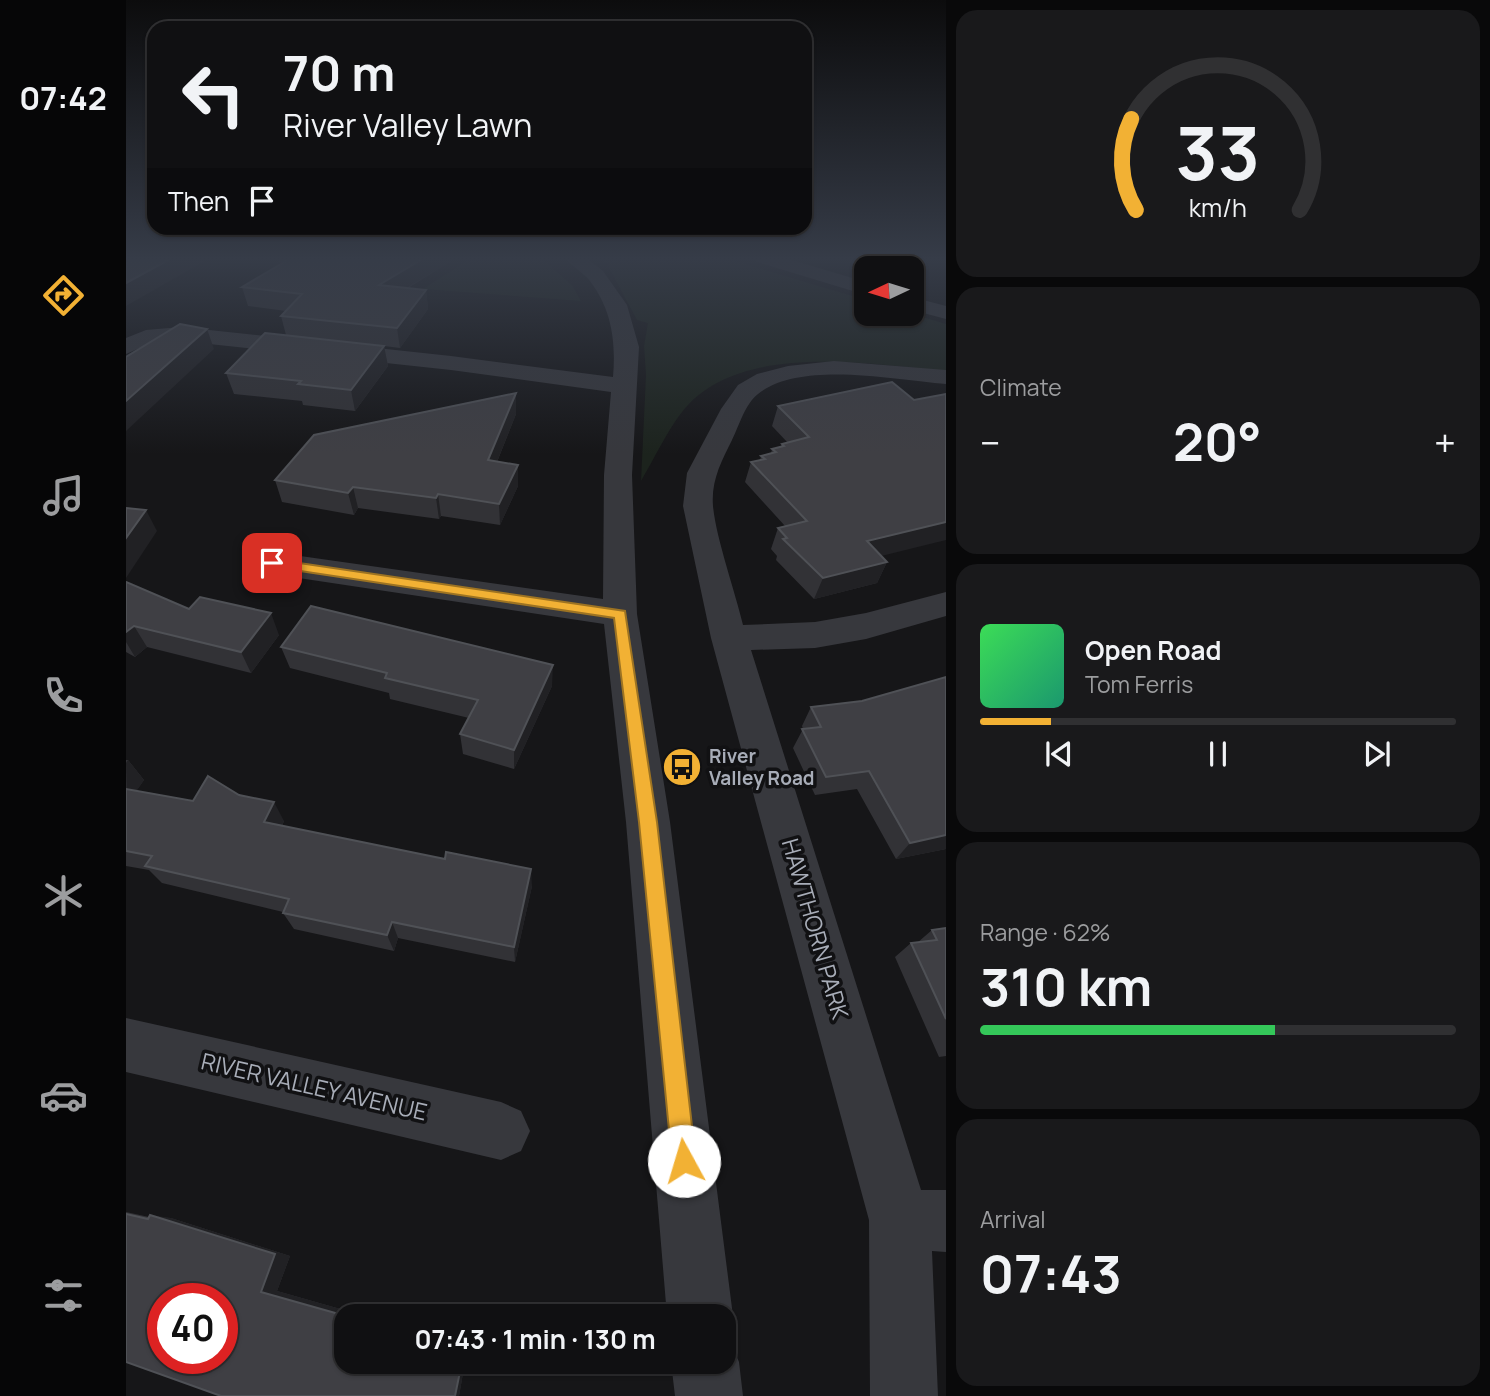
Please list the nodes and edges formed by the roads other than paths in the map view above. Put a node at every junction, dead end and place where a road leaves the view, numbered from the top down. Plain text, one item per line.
1 (621, 323) edge
2 (126, 347) edge
3 (946, 377) edge
4 (622, 386) junction
5 (272, 563) dead end
6 (946, 604) edge
7 (620, 614) junction
8 (729, 638) junction
9 (126, 1045) edge
10 (501, 1131) dead end
11 (923, 1221) edge
12 (699, 1304) edge
13 (706, 1374) edge
14 (709, 1396) edge
15 (904, 1396) edge

1 - 4 street
2 - 4 street
3 - 8 street, HAWTHORN PARK
4 - 7 street
5 - 7 street
6 - 8 street
7 - 12 street
8 - 11 street, HAWTHORN PARK
9 - 10 street, RIVER VALLEY AVENUE
11 - 15 street, HAWTHORN PARK
13 - 14 street

